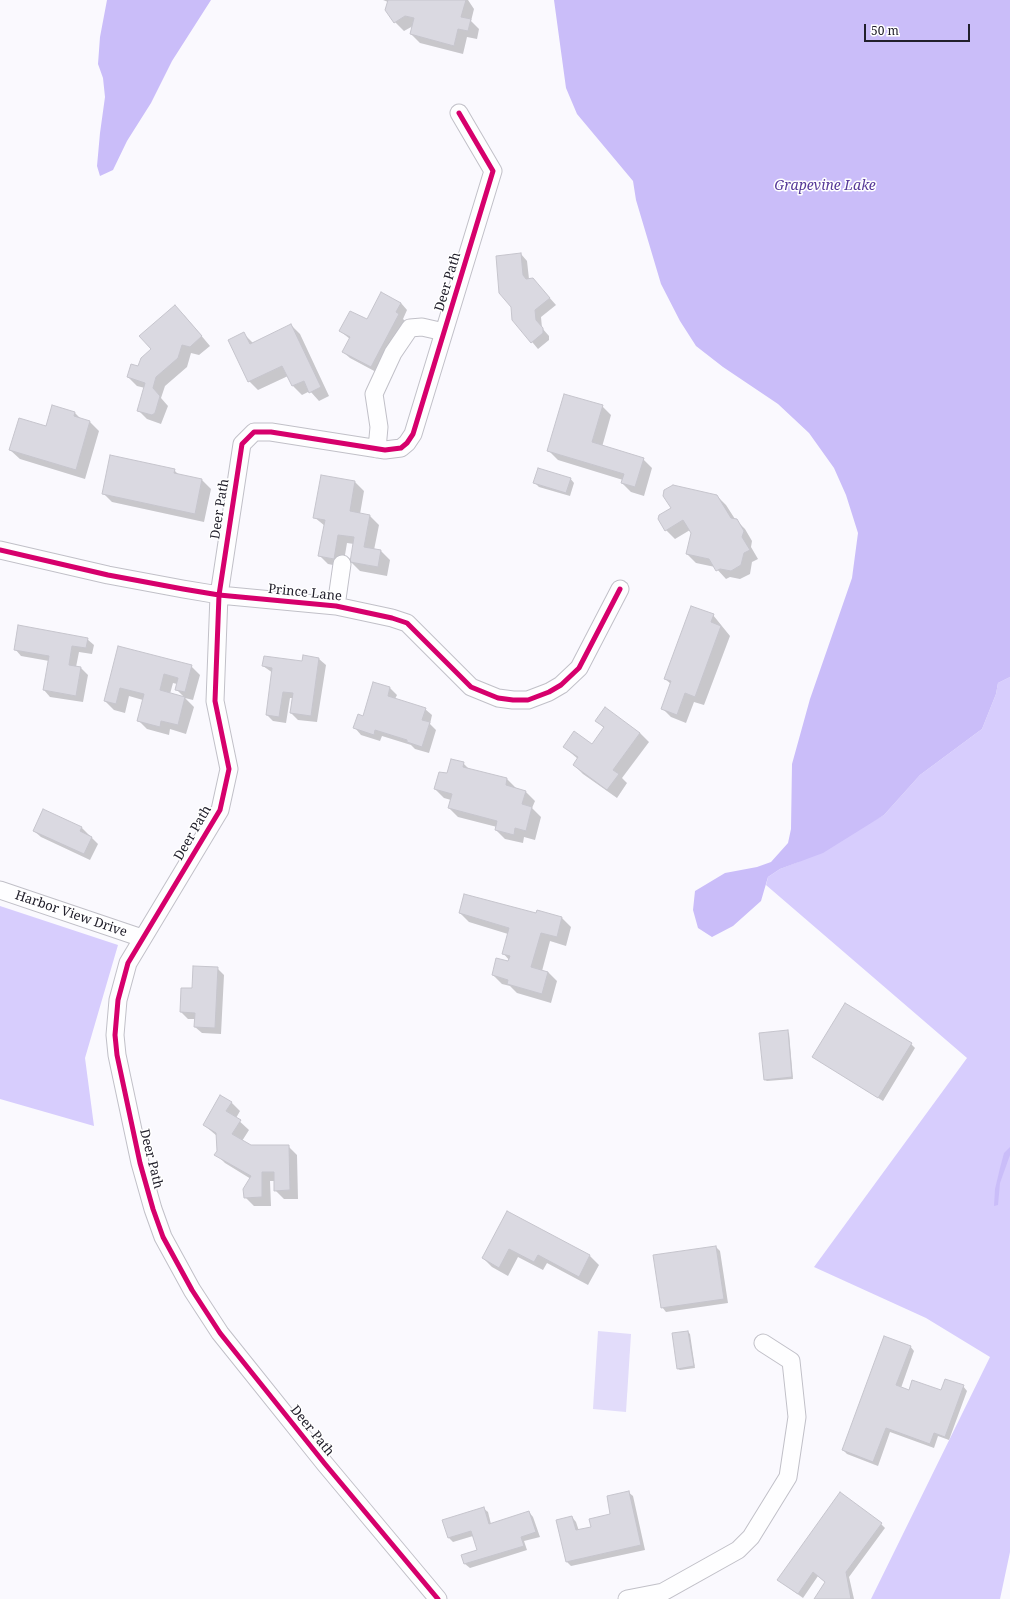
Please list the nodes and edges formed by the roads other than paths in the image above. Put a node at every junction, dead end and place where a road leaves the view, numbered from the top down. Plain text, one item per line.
1 (459, 113) dead end
2 (444, 332) junction
3 (377, 449) junction
4 (0, 550) edge
5 (342, 564) dead end
6 (620, 589) dead end
7 (219, 595) junction
8 (336, 606) junction
9 (0, 890) edge
10 (142, 938) junction
11 (763, 1343) dead end
12 (664, 1595) edge
13 (438, 1599) edge
14 (627, 1599) edge

1 - 2 street, Deer Path
2 - 3 street, Deer Path
2 - 3 street
3 - 7 street, Deer Path
4 - 7 street, Prince Lane
5 - 8 street
6 - 8 street, Prince Lane
7 - 8 street, Prince Lane
7 - 10 street, Deer Path
9 - 10 street, Harbor View Drive
10 - 13 street, Deer Path
11 - 12 street
12 - 14 street

